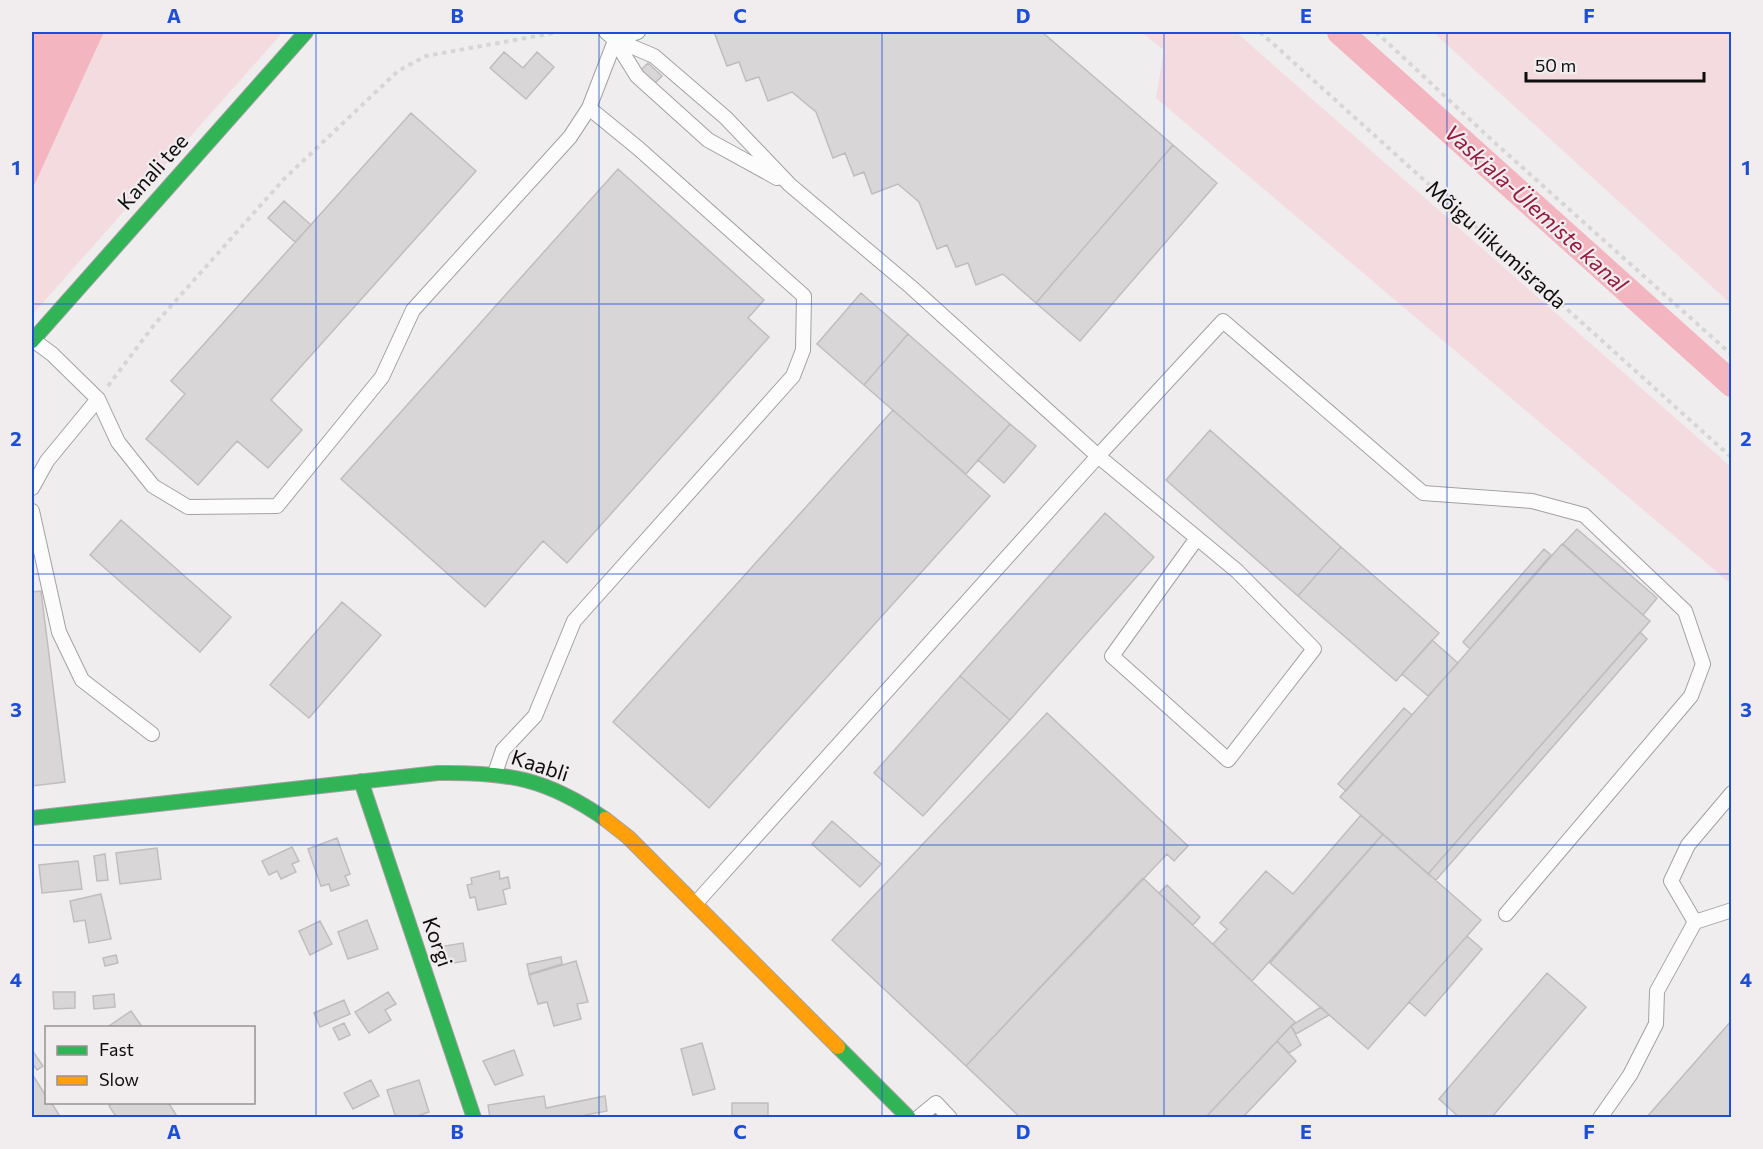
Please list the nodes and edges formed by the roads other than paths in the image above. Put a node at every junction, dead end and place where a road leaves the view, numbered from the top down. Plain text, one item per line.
1 (306, 32) edge
2 (638, 32) edge
3 (613, 34) edge
4 (589, 108) junction
5 (790, 185) junction
6 (32, 340) edge
7 (98, 399) junction
8 (1098, 456) junction
9 (32, 488) edge
10 (32, 511) edge
11 (1197, 538) junction
12 (152, 734) dead end
13 (495, 773) junction
14 (361, 781) junction
15 (1731, 793) edge
16 (32, 818) edge
17 (696, 903) junction
18 (1731, 910) edge
19 (1506, 914) dead end
20 (1695, 922) junction
21 (474, 1118) edge
22 (909, 1118) edge
23 (918, 1118) edge
24 (950, 1118) edge
25 (1600, 1118) edge

1 - 6 street, Kanali tee
2 - 3 lane
3 - 4 lane
3 - 5 lane
3 - 5 lane
4 - 7 lane
4 - 13 lane
5 - 8 lane
6 - 7 lane
7 - 9 lane
8 - 11 lane
8 - 17 lane
8 - 19 lane
10 - 12 lane
11 - 11 lane
13 - 14 street, Kaabli
13 - 17 street, Kaabli
14 - 16 street, Kaabli
14 - 21 street, Korgi
15 - 20 lane
17 - 22 street, Kaabli
18 - 20 lane
20 - 25 lane
23 - 24 lane

